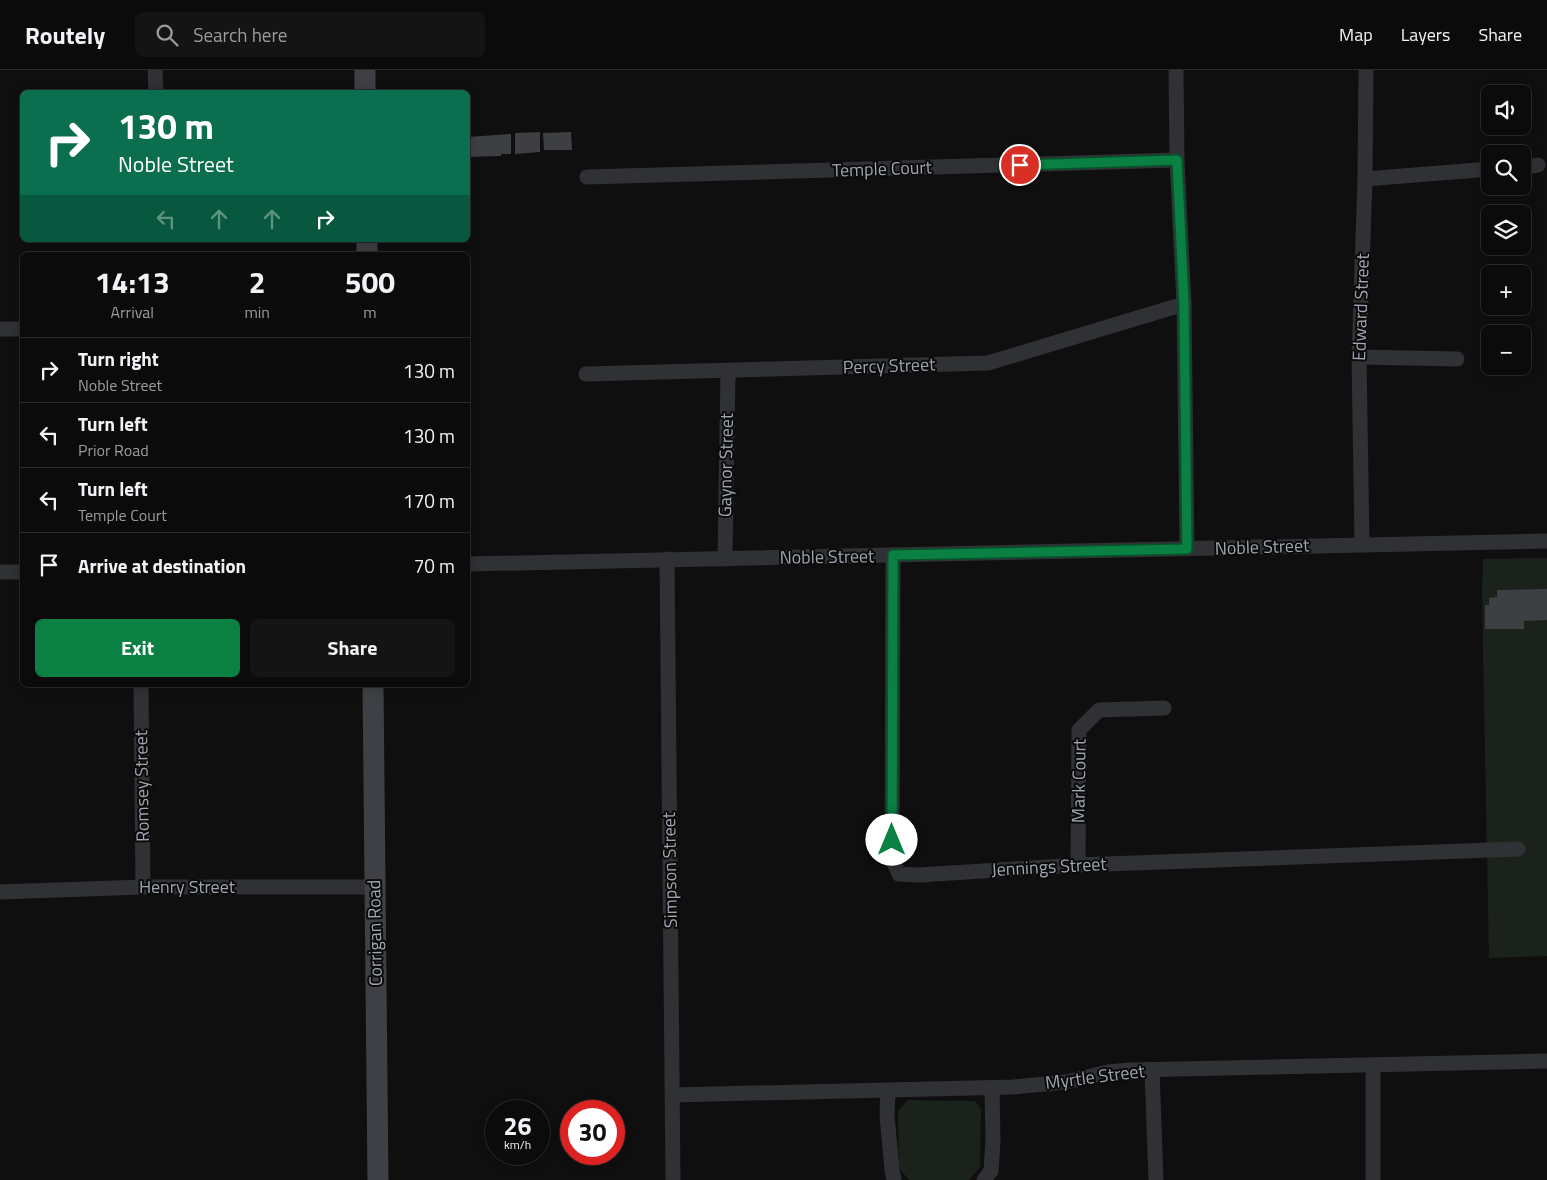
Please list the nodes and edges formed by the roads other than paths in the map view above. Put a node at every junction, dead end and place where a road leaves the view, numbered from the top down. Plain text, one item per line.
1 (155, 70) edge
2 (365, 70) edge
3 (1176, 70) edge
4 (1366, 70) edge
5 (156, 90) edge
6 (365, 90) edge
7 (1177, 160) junction
8 (1481, 170) edge
9 (587, 178) dead end
10 (1365, 179) junction
11 (1184, 304) junction
12 (0, 328) edge
13 (20, 329) edge
14 (1359, 357) junction
15 (1457, 359) dead end
16 (728, 371) junction
17 (586, 374) dead end
18 (1547, 541) edge
19 (1362, 544) junction
20 (1187, 549) junction
21 (893, 555) junction
22 (667, 559) junction
23 (725, 559) junction
24 (470, 564) edge
25 (0, 572) edge
26 (20, 572) edge
27 (140, 687) edge
28 (373, 687) edge
29 (1164, 708) dead end
30 (1518, 849) dead end
31 (1078, 865) junction
32 (143, 886) junction
33 (374, 887) junction
34 (0, 892) edge
35 (1547, 1061) edge
36 (1374, 1065) junction
37 (1152, 1070) junction
38 (992, 1088) junction
39 (888, 1090) junction
40 (672, 1095) junction
41 (378, 1180) edge
42 (673, 1180) edge
43 (894, 1180) edge
44 (984, 1180) edge
45 (1156, 1180) edge
46 (1373, 1180) edge

1 - 5 street
2 - 6 main road
3 - 7 street
4 - 10 street, Edward Street
7 - 9 street, Temple Court
7 - 11 street
8 - 10 street
10 - 14 street, Edward Street
11 - 16 street, Percy Street
11 - 20 street
12 - 13 street
14 - 15 street
14 - 19 street, Edward Street
16 - 17 street, Percy Street
16 - 23 street, Gaynor Street
18 - 19 street, Noble Street
19 - 20 street, Noble Street
20 - 21 street, Noble Street
21 - 23 street, Noble Street
21 - 31 street, Jennings Street
22 - 23 street, Noble Street
22 - 24 street, Noble Street
22 - 40 street, Simpson Street
25 - 26 street
27 - 32 street, Romsey Street
28 - 33 main road, Corrigan Road
29 - 31 street, Mark Court
30 - 31 street, Jennings Street
32 - 33 street, Henry Street
32 - 34 street, Henry Street
33 - 41 main road, Corrigan Road
35 - 36 street, Myrtle Street
36 - 37 street, Myrtle Street
36 - 46 street
37 - 38 street, Myrtle Street
37 - 45 street
38 - 39 street, Myrtle Street
38 - 44 street
39 - 40 street, Myrtle Street
39 - 43 street
40 - 42 street, Simpson Street

